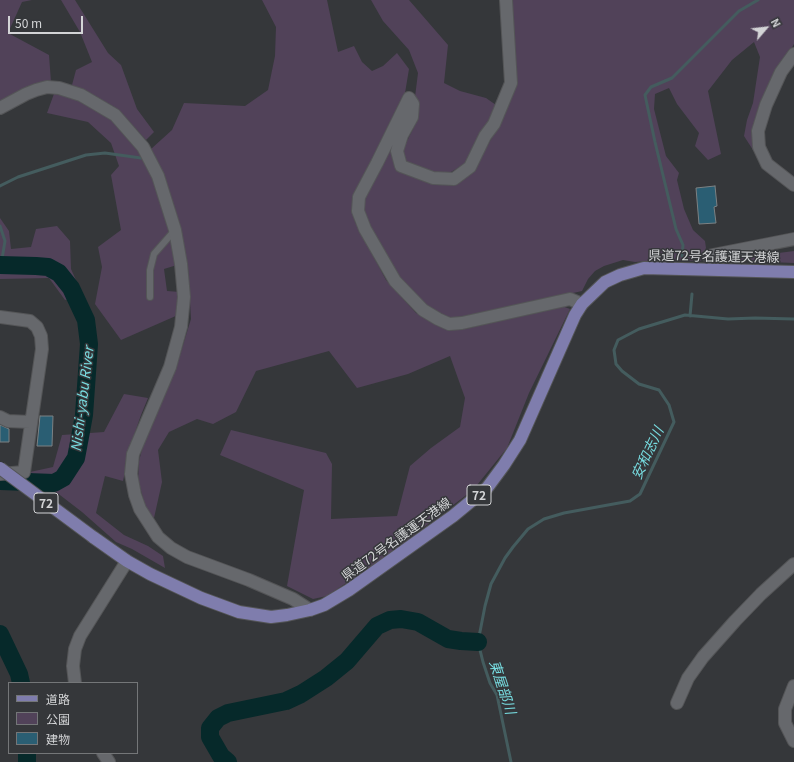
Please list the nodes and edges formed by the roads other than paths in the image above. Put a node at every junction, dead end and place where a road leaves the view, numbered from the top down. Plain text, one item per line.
1 (506, 0) edge
2 (794, 54) edge
3 (0, 108) edge
4 (794, 185) edge
5 (175, 230) junction
6 (794, 238) edge
7 (708, 256) dead end
8 (794, 272) edge
9 (150, 297) dead end
10 (582, 304) junction
11 (0, 317) edge
12 (0, 417) edge
13 (30, 422) junction
14 (0, 468) edge
15 (0, 474) edge
16 (128, 561) junction
17 (794, 564) edge
18 (310, 610) junction
19 (75, 682) edge
20 (794, 686) edge
21 (677, 703) dead end
22 (794, 741) edge

1 - 10 street
2 - 4 street
3 - 5 street
5 - 9 lane
5 - 18 street
6 - 7 street
8 - 10 main road, 県道72号名護運天港線 / 72
10 - 18 main road, 県道72号名護運天港線 / 72
11 - 13 street
12 - 13 street
13 - 15 street
14 - 16 main road, 県道72号名護運天港線 / 72, bridge
16 - 18 main road, 県道72号名護運天港線 / 72
16 - 19 street
17 - 21 street
20 - 22 street

